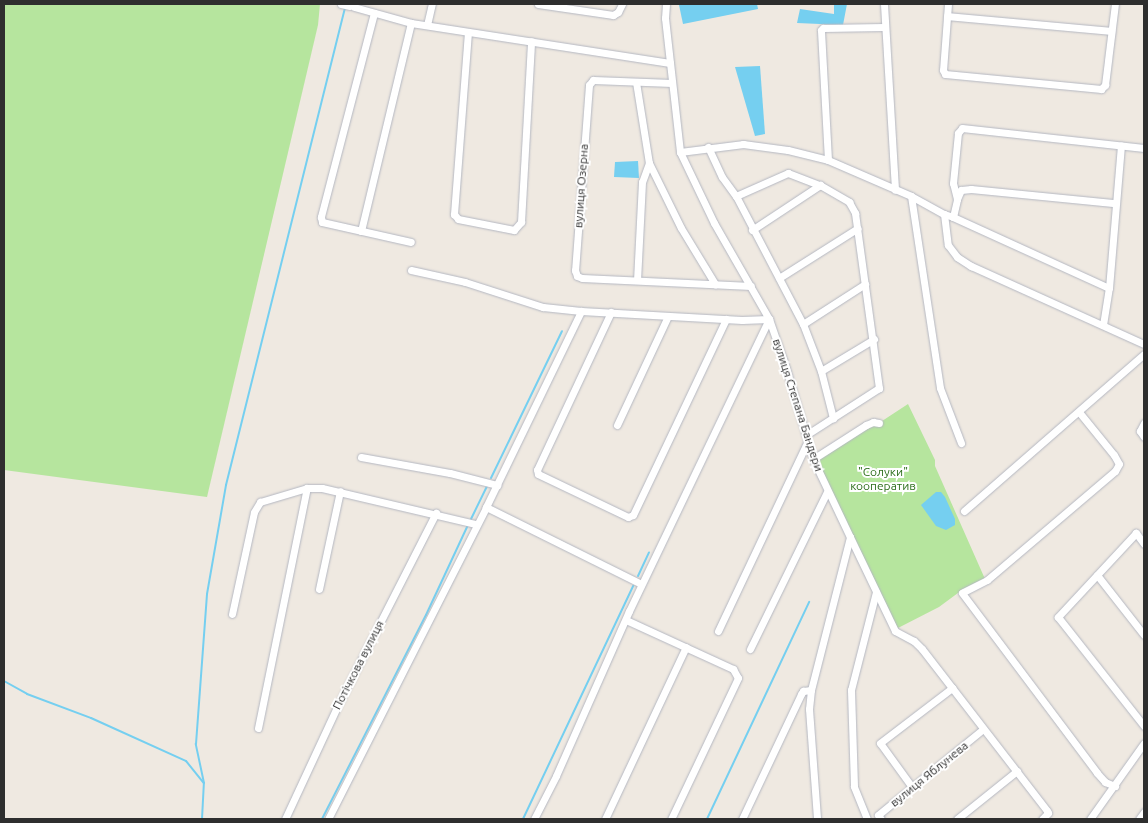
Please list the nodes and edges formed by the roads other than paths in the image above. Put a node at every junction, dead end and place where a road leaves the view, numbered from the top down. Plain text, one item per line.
1 (341, 4) edge
2 (432, 4) edge
3 (538, 4) edge
4 (622, 4) edge
5 (666, 4) edge
6 (884, 4) edge
7 (948, 4) edge
8 (1115, 4) edge
9 (562, 6) edge
10 (374, 14) junction
11 (947, 16) junction
12 (411, 23) junction
13 (427, 25) junction
14 (884, 27) junction
15 (1111, 31) junction
16 (468, 32) junction
17 (531, 41) junction
18 (670, 63) junction
19 (636, 82) junction
20 (672, 83) junction
21 (1121, 146) junction
22 (708, 147) junction
23 (1144, 148) edge
24 (680, 152) junction
25 (828, 160) junction
26 (649, 163) junction
27 (820, 185) junction
28 (895, 190) junction
29 (736, 196) junction
30 (911, 196) junction
31 (957, 199) junction
32 (1116, 203) junction
33 (944, 214) junction
34 (953, 217) junction
35 (858, 228) junction
36 (752, 230) junction
37 (361, 231) junction
38 (411, 242) dead end
39 (411, 270) dead end
40 (779, 278) junction
41 (637, 280) junction
42 (715, 284) junction
43 (865, 284) junction
44 (752, 286) junction
45 (1109, 288) junction
46 (581, 311) junction
47 (611, 312) junction
48 (668, 316) junction
49 (726, 319) junction
50 (769, 319) junction
51 (803, 324) junction
52 (1103, 325) junction
53 (874, 338) junction
54 (1144, 344) edge
55 (1144, 354) edge
56 (821, 371) junction
57 (1079, 412) junction
58 (833, 418) junction
59 (1144, 423) edge
60 (879, 424) dead end
61 (617, 425) dead end
62 (806, 435) junction
63 (1144, 437) edge
64 (808, 443) junction
65 (961, 443) dead end
66 (361, 457) dead end
67 (813, 458) junction
68 (497, 485) junction
69 (307, 488) junction
70 (340, 491) junction
71 (827, 492) junction
72 (486, 507) junction
73 (964, 511) dead end
74 (436, 513) junction
75 (476, 524) junction
76 (850, 537) junction
77 (1144, 544) edge
78 (1097, 575) junction
79 (641, 584) junction
80 (319, 589) dead end
81 (876, 591) junction
82 (232, 614) dead end
83 (626, 620) junction
84 (718, 631) dead end
85 (1144, 635) edge
86 (686, 647) junction
87 (750, 649) dead end
88 (952, 688) junction
89 (811, 690) junction
90 (1144, 726) edge
91 (258, 728) dead end
92 (983, 729) junction
93 (1144, 743) edge
94 (1017, 771) junction
95 (1115, 786) junction
96 (912, 787) junction
97 (1144, 812) edge
98 (285, 819) edge
99 (328, 819) edge
100 (534, 819) edge
101 (605, 819) edge
102 (671, 819) edge
103 (742, 819) edge
104 (817, 819) edge
105 (867, 819) edge
106 (881, 819) edge
107 (957, 819) edge
108 (1042, 819) edge
109 (1090, 819) edge
110 (1139, 819) edge

1 - 10 street
2 - 13 street
3 - 9 street
4 - 9 street
5 - 18 street, вулиця Степана Бандери
6 - 14 street
7 - 11 street
8 - 15 street
10 - 12 street
10 - 37 street
11 - 15 street
11 - 15 street
12 - 13 street
12 - 37 street
13 - 16 street
14 - 25 street
14 - 28 street
16 - 17 street
16 - 17 street
17 - 18 street
18 - 20 street, вулиця Степана Бандери
19 - 20 street, вулиця Озерна
19 - 26 street
19 - 41 street, вулиця Озерна
20 - 24 street, вулиця Степана Бандери
21 - 23 street
21 - 31 street
21 - 32 street
22 - 24 street
22 - 25 street
22 - 29 street
24 - 44 street, вулиця Степана Бандери
25 - 28 street
26 - 41 street
26 - 42 street
27 - 29 street
27 - 35 street
27 - 36 street
28 - 30 street
29 - 36 street
30 - 33 street
30 - 65 street
31 - 32 street
31 - 34 street
32 - 45 street
33 - 34 street
33 - 52 street
34 - 45 street
35 - 40 street
35 - 43 street
36 - 40 street
37 - 38 street
39 - 46 street
40 - 51 street
41 - 42 street, вулиця Озерна
42 - 44 street, вулиця Озерна
43 - 51 street
43 - 53 street
44 - 50 street, вулиця Степана Бандери
45 - 52 street
46 - 47 street
46 - 68 street
47 - 48 street
47 - 49 street
48 - 49 street
48 - 61 street
49 - 50 street
50 - 62 street, вулиця Степана Бандери
50 - 79 street
51 - 56 street
52 - 54 street
53 - 56 street
53 - 58 street
55 - 57 street
56 - 58 street
57 - 73 street
57 - 95 street
58 - 62 street
59 - 63 street
60 - 67 street
62 - 64 street, вулиця Степана Бандери
64 - 67 street, вулиця Степана Бандери
64 - 84 street
66 - 68 street
67 - 71 street, вулиця Степана Бандери
68 - 72 street
69 - 70 street
69 - 82 street
69 - 91 street
70 - 74 street
70 - 80 street
71 - 76 street, вулиця Степана Бандери
71 - 87 street
72 - 75 street
72 - 79 street
74 - 75 street
74 - 98 street, Потічкова вулиця
75 - 99 street
76 - 81 street, вулиця Степана Бандери
76 - 89 street
77 - 78 street
78 - 85 street
78 - 90 street
79 - 83 street
81 - 88 street, вулиця Степана Бандери
81 - 105 street
83 - 86 street
83 - 100 street
86 - 101 street
86 - 102 street
88 - 92 street, вулиця Степана Бандери
88 - 96 street
89 - 103 street
89 - 104 street
92 - 94 street, вулиця Степана Бандери
92 - 96 street, вулиця Яблунева
93 - 95 street
94 - 107 street
94 - 108 street, вулиця Степана Бандери
95 - 109 street
96 - 106 street, вулиця Яблунева
97 - 110 street

